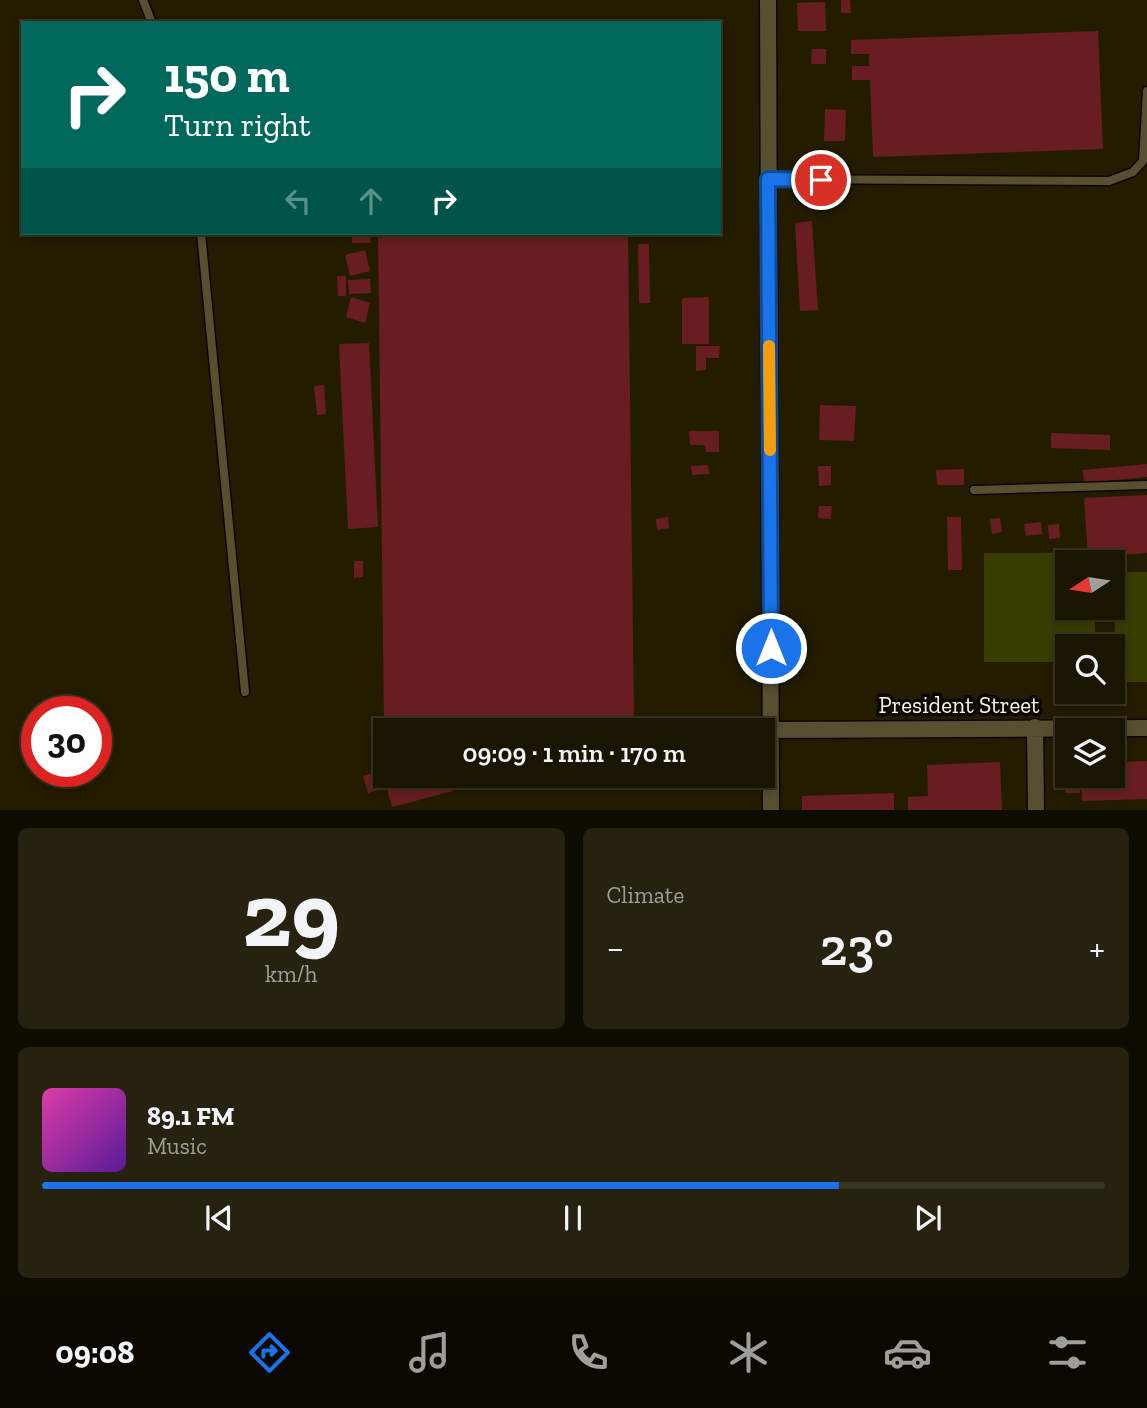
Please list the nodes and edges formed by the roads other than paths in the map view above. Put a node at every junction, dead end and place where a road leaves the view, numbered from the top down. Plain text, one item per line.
1 (143, 0) edge
2 (768, 0) edge
3 (151, 21) edge
4 (1147, 91) edge
5 (768, 179) junction
6 (201, 235) edge
7 (1147, 485) edge
8 (974, 490) dead end
9 (245, 692) dead end
10 (771, 718) edge
11 (1035, 727) junction
12 (1147, 728) edge
13 (775, 730) edge
14 (771, 788) edge
15 (771, 810) edge
16 (1036, 810) edge

1 - 3 lane
2 - 5 street
4 - 5 lane
5 - 10 street
6 - 9 lane
7 - 8 lane
11 - 12 street, President Street
11 - 13 street, President Street
11 - 16 street
14 - 15 street

